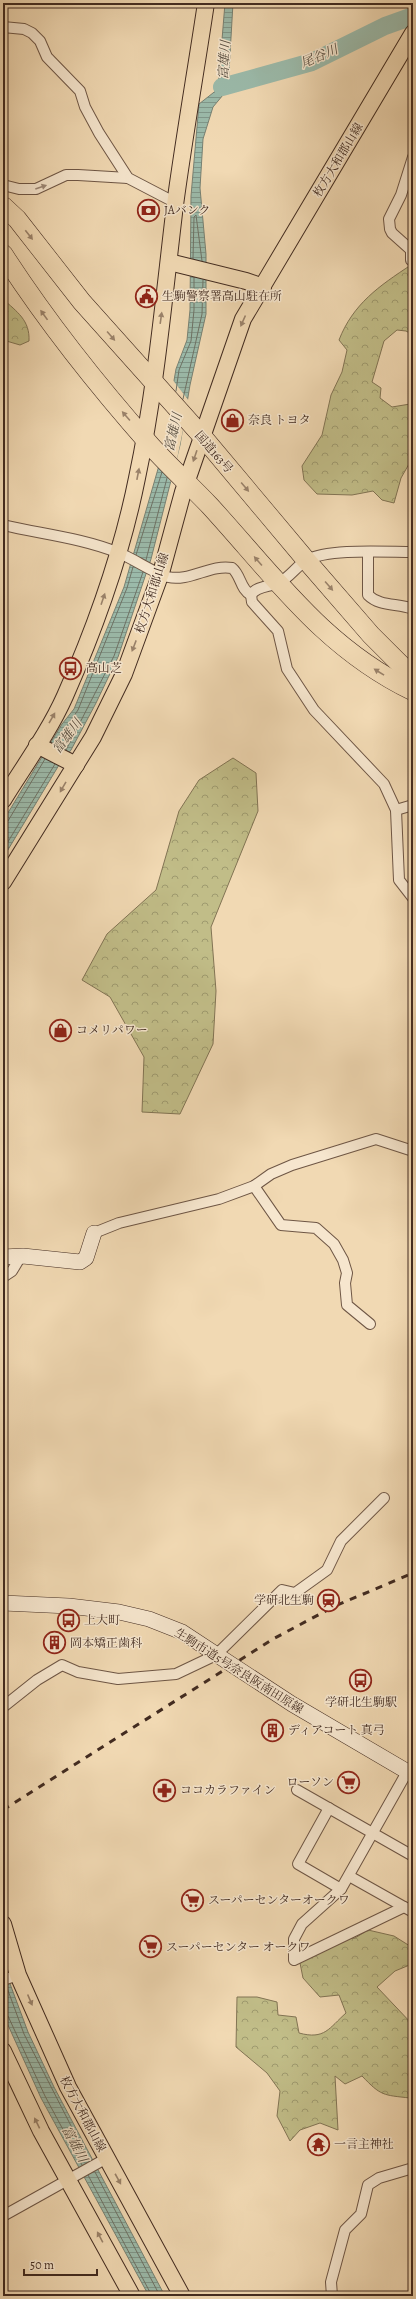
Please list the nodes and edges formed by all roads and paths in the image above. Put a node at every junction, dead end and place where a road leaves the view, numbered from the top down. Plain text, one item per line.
1 (206, 3) edge
2 (3, 27) edge
3 (413, 33) edge
4 (413, 157) edge
5 (128, 178) junction
6 (3, 185) edge
7 (176, 204) junction
8 (3, 206) edge
9 (3, 254) edge
10 (413, 260) edge
11 (176, 264) junction
12 (263, 287) junction
13 (157, 346) junction
14 (127, 354) junction
15 (157, 387) junction
16 (202, 436) junction
17 (148, 442) junction
18 (182, 477) junction
19 (211, 507) junction
20 (175, 517) junction
21 (3, 525) edge
22 (413, 552) edge
23 (368, 553) junction
24 (123, 555) junction
25 (306, 560) junction
26 (161, 573) junction
27 (278, 584) junction
28 (251, 595) junction
29 (413, 609) edge
30 (413, 677) edge
31 (413, 691) edge
32 (37, 745) junction
33 (76, 765) junction
34 (3, 800) edge
35 (413, 805) edge
36 (396, 810) junction
37 (3, 882) edge
38 (413, 898) edge
39 (413, 1151) edge
40 (254, 1186) junction
41 (94, 1233) joint
42 (21, 1256) junction
43 (3, 1257) edge
44 (3, 1277) edge
45 (370, 1324) dead end
46 (384, 1498) dead end
47 (3, 1603) edge
48 (216, 1655) junction
49 (3, 1707) edge
50 (410, 1774) edge
51 (297, 1790) dead end
52 (329, 1808) junction
53 (373, 1834) junction
54 (413, 1856) edge
55 (349, 1876) junction
56 (342, 1889) junction
57 (409, 1910) edge
58 (3, 1924) edge
59 (18, 1975) junction
60 (3, 1980) edge
61 (3, 2051) edge
62 (107, 2158) junction
63 (413, 2168) edge
64 (69, 2179) junction
65 (3, 2216) edge
66 (132, 2296) edge
67 (182, 2296) edge
68 (332, 2296) edge

1 - 7 main road
2 - 5 street
3 - 12 main road, 枚方大和郡山線
4 - 10 street
6 -> 5 street
5 - 7 street
7 - 11 main road
8 -> 14 highway, 国道163号
17 -> 9 highway
11 - 12 main road
13 -> 11 main road
12 -> 16 main road, 枚方大和郡山線
13 - 14 main road
13 - 15 main road
14 - 15 highway, 国道163号
15 - 16 highway, 国道163号
15 - 17 main road
16 -> 18 main road, 枚方大和郡山線
16 -> 25 highway, 国道163号
17 - 18 highway
24 -> 17 main road
18 - 19 highway
18 - 20 main road, 枚方大和郡山線
19 - 20 main road
27 -> 19 highway
20 - 26 main road, 枚方大和郡山線
21 - 24 street
22 - 23 street
23 - 25 street
23 - 29 street
24 - 26 street
32 -> 24 main road
25 - 27 street
25 -> 30 highway, 国道163号
26 - 28 street
26 -> 33 main road, 枚方大和郡山線
27 - 28 street
31 -> 27 highway
28 - 36 street
32 - 33 main road
32 - 34 main road
33 -> 37 main road, 枚方大和郡山線
35 - 36 street
36 - 38 street
39 - 40 street
40 - 41 street
40 - 45 street
41 - 42 street
42 - 43 street
42 - 44 street
46 - 48 street
47 - 48 street, 生駒市道5号奈良阪南田原線
48 - 49 street
48 - 50 street, 生駒市道5号奈良阪南田原線
50 - 53 street
51 - 52 street
52 - 53 street
52 - 56 street
53 - 54 street
53 - 55 street
55 - 56 street
55 - 57 street
56 - 57 street
58 - 59 main road, 枚方大和郡山線
59 - 60 street
59 -> 62 main road, 枚方大和郡山線
64 -> 61 main road
62 - 64 street
62 -> 67 main road, 枚方大和郡山線
63 - 68 street
64 - 65 street
66 -> 64 main road

